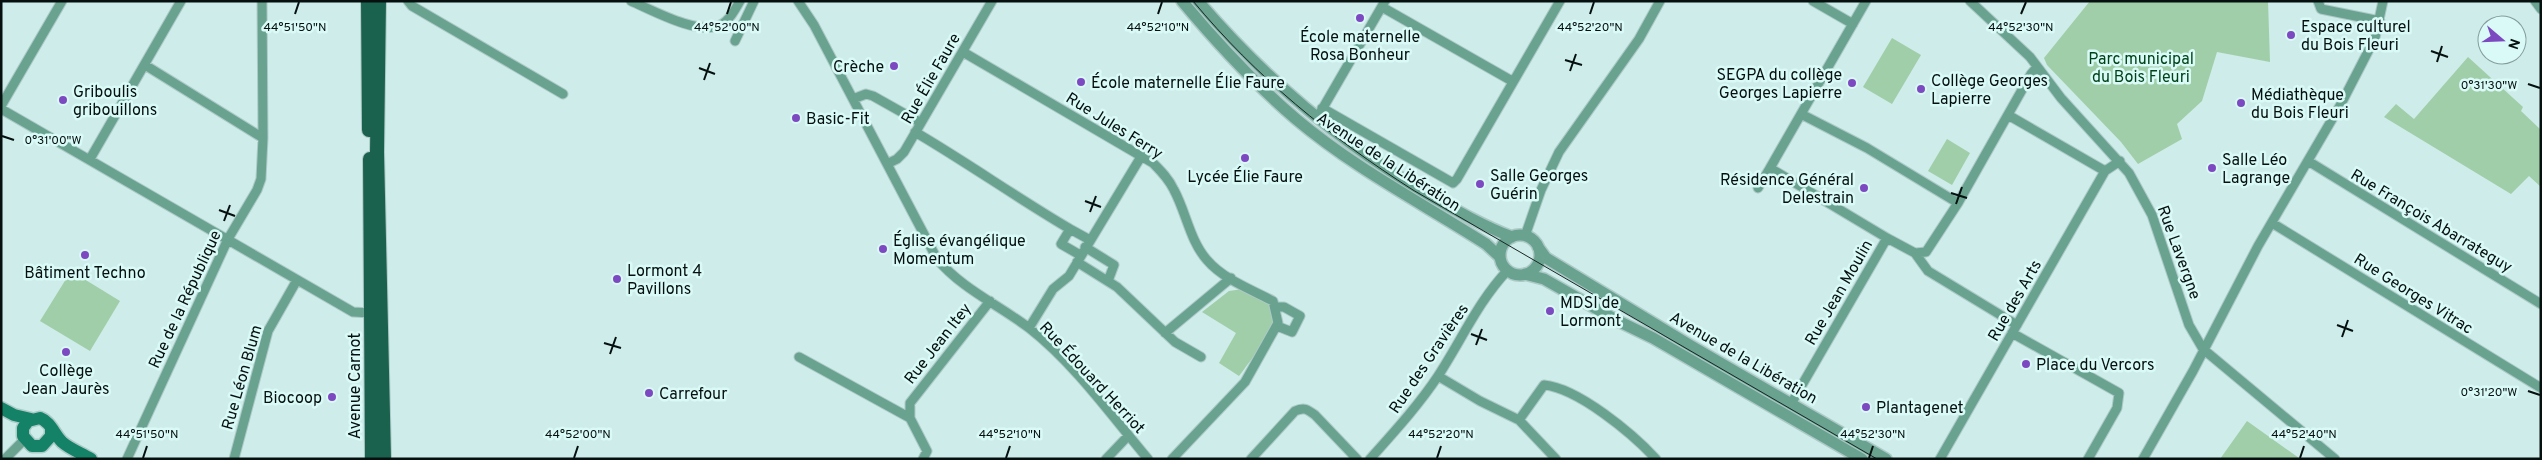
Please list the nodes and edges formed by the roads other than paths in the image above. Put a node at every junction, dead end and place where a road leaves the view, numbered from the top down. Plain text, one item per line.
1 (62, 1) edge
2 (182, 1) edge
3 (262, 1) edge
4 (368, 1) edge
5 (373, 1) edge
6 (379, 1) edge
7 (385, 1) edge
8 (408, 1) edge
9 (631, 1) edge
10 (740, 1) edge
11 (754, 1) edge
12 (798, 1) edge
13 (992, 1) edge
14 (1182, 1) edge
15 (1198, 1) edge
16 (1560, 1) edge
17 (1660, 1) edge
18 (1813, 1) edge
19 (1866, 1) edge
20 (1970, 1) edge
21 (2383, 1) edge
22 (2535, 1) edge
23 (1384, 4) edge
24 (2320, 5) edge
25 (2541, 9) edge
26 (2380, 21) junction
27 (1853, 24) junction
28 (734, 41) dead end
29 (963, 52) junction
30 (145, 65) junction
31 (2037, 67) junction
32 (1512, 82) junction
33 (563, 94) dead end
34 (853, 99) junction
35 (1, 107) edge
36 (1320, 112) junction
37 (1801, 114) junction
38 (2008, 115) junction
39 (920, 123) junction
40 (915, 132) junction
41 (263, 138) junction
42 (370, 152) junction
43 (1142, 155) junction
44 (90, 159) junction
45 (2120, 161) junction
46 (2308, 161) junction
47 (887, 164) junction
48 (1770, 168) junction
49 (2105, 171) junction
50 (379, 182) junction
51 (1758, 188) dead end
52 (1958, 203) junction
53 (2272, 223) junction
54 (1070, 229) junction
55 (1525, 236) junction
56 (1512, 237) junction
57 (1887, 238) junction
58 (228, 239) junction
59 (1538, 247) junction
60 (1083, 251) junction
61 (1915, 253) junction
62 (1500, 257) junction
63 (1508, 270) junction
64 (1526, 274) junction
65 (1231, 278) junction
66 (297, 280) junction
67 (1108, 281) junction
68 (990, 301) junction
69 (2541, 304) edge
70 (1276, 307) junction
71 (371, 313) junction
72 (1277, 326) junction
73 (1029, 328) junction
74 (2015, 329) junction
75 (1165, 333) junction
76 (2203, 349) junction
77 (799, 357) dead end
78 (1201, 357) dead end
79 (1438, 376) junction
80 (2541, 388) edge
81 (1791, 404) junction
82 (1, 408) edge
83 (1, 415) edge
84 (910, 418) junction
85 (31, 419) junction
86 (1519, 420) junction
87 (51, 427) junction
88 (23, 436) junction
89 (1128, 436) junction
90 (42, 446) junction
91 (5, 459) edge
92 (77, 459) edge
93 (91, 459) edge
94 (127, 459) edge
95 (234, 459) edge
96 (372, 459) edge
97 (384, 459) edge
98 (923, 459) edge
99 (1106, 459) edge
100 (1148, 459) edge
101 (1172, 459) edge
102 (1250, 459) edge
103 (1357, 459) edge
104 (1370, 459) edge
105 (1556, 459) edge
106 (1656, 459) edge
107 (1862, 459) edge
108 (1886, 459) edge
109 (1940, 459) edge
110 (2088, 459) edge
111 (2143, 459) edge
112 (2335, 459) edge

1 - 35 street
2 - 30 street
3 - 41 street, Rue de la République
4 - 42 main road
5 - 42 main road
6 - 50 main road
7 - 50 main road
8 - 33 street
9 - 10 street
11 - 28 street
12 - 34 street, Rue Édouard Herriot
13 - 29 street, Rue Élie Faure
14 - 62 street, Avenue de la Libération
15 - 36 street, Avenue de la Libération
16 - 32 street
17 - 55 street
18 - 27 street
19 - 27 street
20 - 31 street, Rue Lavergne
21 - 26 street
22 - 25 street
23 - 32 street
23 - 36 street
24 - 26 street
26 - 46 street
27 - 37 street
29 - 39 street, Rue Élie Faure
29 - 43 street, Rue Jules Ferry
30 - 41 street
30 - 44 street
31 - 38 street
31 - 45 street, Rue Lavergne
32 - 36 street
34 - 39 street
34 - 47 street, Rue Édouard Herriot
35 - 44 street
36 - 56 street, Avenue de la Libération
37 - 48 street
37 - 52 street
38 - 49 street
38 - 52 street
39 - 40 street, Rue Élie Faure
40 - 47 street, Rue Élie Faure
40 - 54 street
41 - 58 street, Rue de la République
42 - 71 main road, Avenue Carnot
43 - 60 street
43 - 65 street, Rue Jules Ferry
44 - 58 street
45 - 49 street, Rue des Arts
45 - 76 street, Rue Lavergne
46 - 53 street
46 - 69 street, Rue François Abarrateguy
47 - 68 street, Rue Édouard Herriot
48 - 51 street
48 - 57 street
49 - 74 street, Rue des Arts
50 - 97 main road, Avenue Carnot
52 - 61 street
53 - 76 street
53 - 80 street, Rue Georges Vitrac
54 - 60 street
54 - 60 street
55 - 56 street
55 - 59 street
56 - 62 street
57 - 61 street, Rue Jean Moulin
57 - 81 street, Rue Jean Moulin
58 - 66 street
58 - 94 street, Rue de la République
59 - 64 street
59 - 81 street, Avenue de la Libération
60 - 67 street
60 - 67 street
60 - 73 street
61 - 74 street
62 - 63 street
63 - 64 street
63 - 79 street, Rue des Gravières
64 - 107 street, Avenue de la Libération
65 - 70 street, Rue Jules Ferry
65 - 75 street
66 - 71 street
66 - 95 street, Rue Léon Blum
67 - 75 street
68 - 73 street, Rue Édouard Herriot
68 - 84 street, Rue Jean Itey
70 - 72 street
70 - 72 street, Rue Jules Ferry
71 - 96 main road, Avenue Carnot
72 - 101 street
73 - 89 street, Rue Édouard Herriot
74 - 109 street, Rue des Arts
74 - 110 street
75 - 78 street
76 - 111 street
76 - 112 street, Rue Lavergne
77 - 84 street
79 - 86 street
79 - 104 street, Rue des Gravières
81 - 108 street, Avenue de la Libération
82 - 85 main road
83 - 88 main road
84 - 98 street
85 - 87 main road
85 - 88 main road
86 - 105 street
86 - 106 street
87 - 90 main road
87 - 93 main road
88 - 90 main road
88 - 91 street
89 - 99 street
89 - 100 street, Rue Édouard Herriot
90 - 92 main road
102 - 103 street

